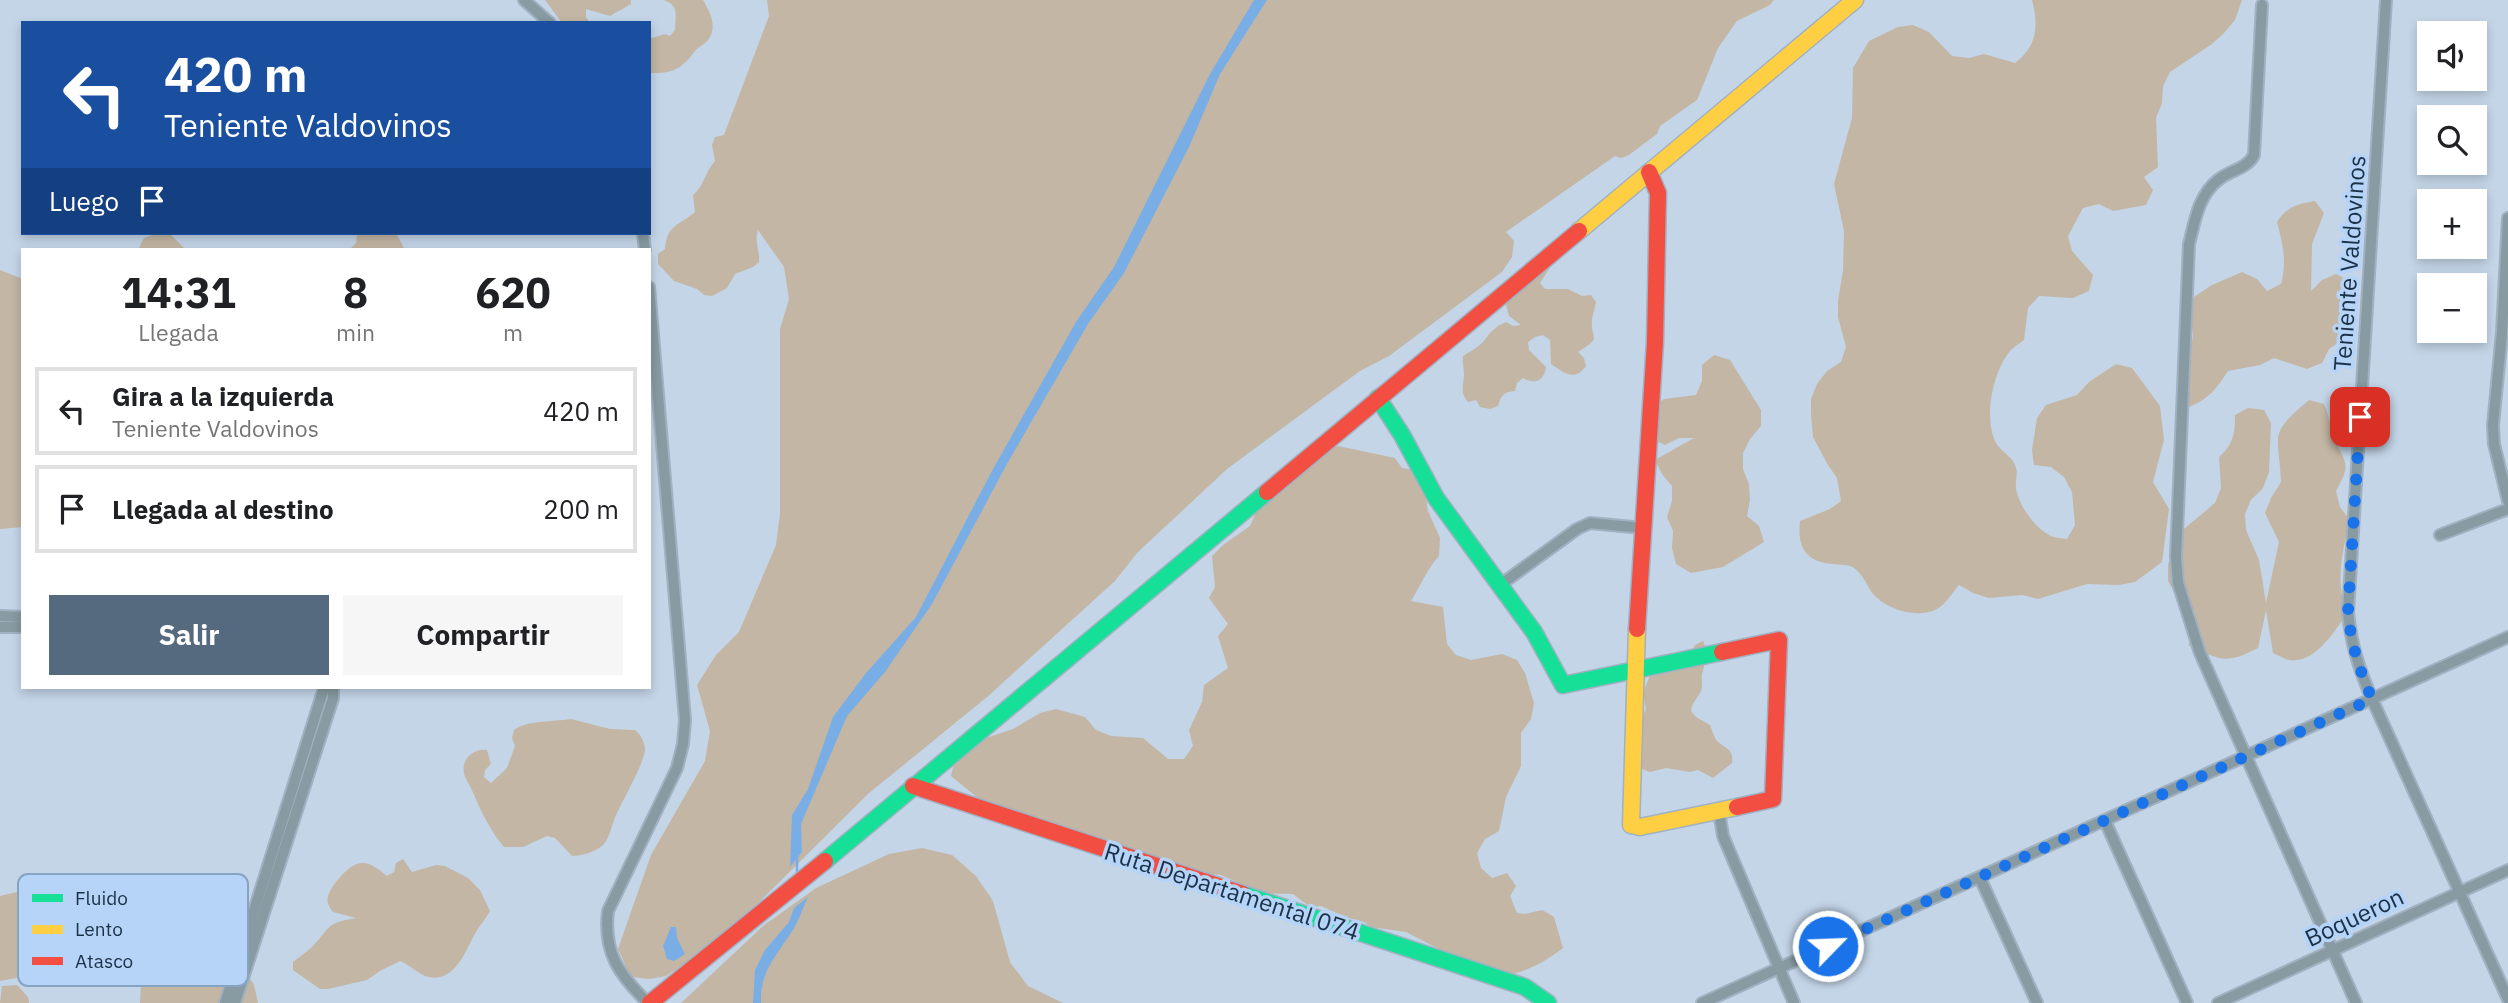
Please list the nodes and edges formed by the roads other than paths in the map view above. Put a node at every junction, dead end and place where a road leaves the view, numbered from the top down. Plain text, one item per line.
1 (524, 0) edge
2 (1855, 0) edge
3 (2386, 0) edge
4 (2262, 5) dead end
5 (549, 21) edge
6 (1649, 172) junction
7 (2508, 218) edge
8 (651, 312) edge
9 (2505, 332) edge
10 (1378, 398) junction
11 (2508, 501) edge
12 (2508, 509) edge
13 (1643, 528) junction
14 (2440, 534) dead end
15 (1500, 585) junction
16 (0, 616) edge
17 (21, 617) edge
18 (0, 627) edge
19 (21, 627) edge
20 (2508, 637) edge
21 (1634, 671) junction
22 (324, 689) edge
23 (333, 689) edge
24 (2372, 699) junction
25 (2246, 756) junction
26 (914, 786) junction
27 (1719, 811) junction
28 (2105, 821) junction
29 (2508, 870) edge
30 (1980, 878) junction
31 (2460, 892) junction
32 (248, 930) edge
33 (2333, 950) junction
34 (248, 963) edge
35 (1778, 969) junction
36 (230, 986) edge
37 (240, 986) edge
38 (2508, 999) edge
39 (225, 1003) edge
40 (235, 1003) edge
41 (649, 1003) edge
42 (1548, 1003) edge
43 (1702, 1003) edge
44 (1794, 1003) edge
45 (2037, 1003) edge
46 (2188, 1003) edge
47 (2218, 1003) edge
48 (2356, 1003) edge

1 - 5 street
2 - 6 main road
3 - 24 street, Teniente Valdovinos
4 - 25 street
6 - 10 main road
6 - 13 main road
7 - 9 street
8 - 41 street
9 - 11 street
10 - 15 main road
10 - 26 main road
12 - 14 street
13 - 15 street
13 - 21 main road
15 - 21 main road
16 - 17 street
18 - 19 street
20 - 24 street
21 - 27 main road
21 - 27 main road
22 - 32 street
23 - 34 street
24 - 25 street
24 - 31 street, Teniente Valdovinos
25 - 28 street
25 - 33 street
26 - 41 main road
26 - 42 main road, Ruta Departamental 074
27 - 35 street
28 - 30 street
28 - 46 street
29 - 31 street, Boqueron
30 - 35 street
30 - 45 street
31 - 33 street, Boqueron
31 - 38 street, Teniente Valdovinos
33 - 47 street, Boqueron
33 - 48 street
35 - 43 street
35 - 44 street
36 - 39 street
37 - 40 street

